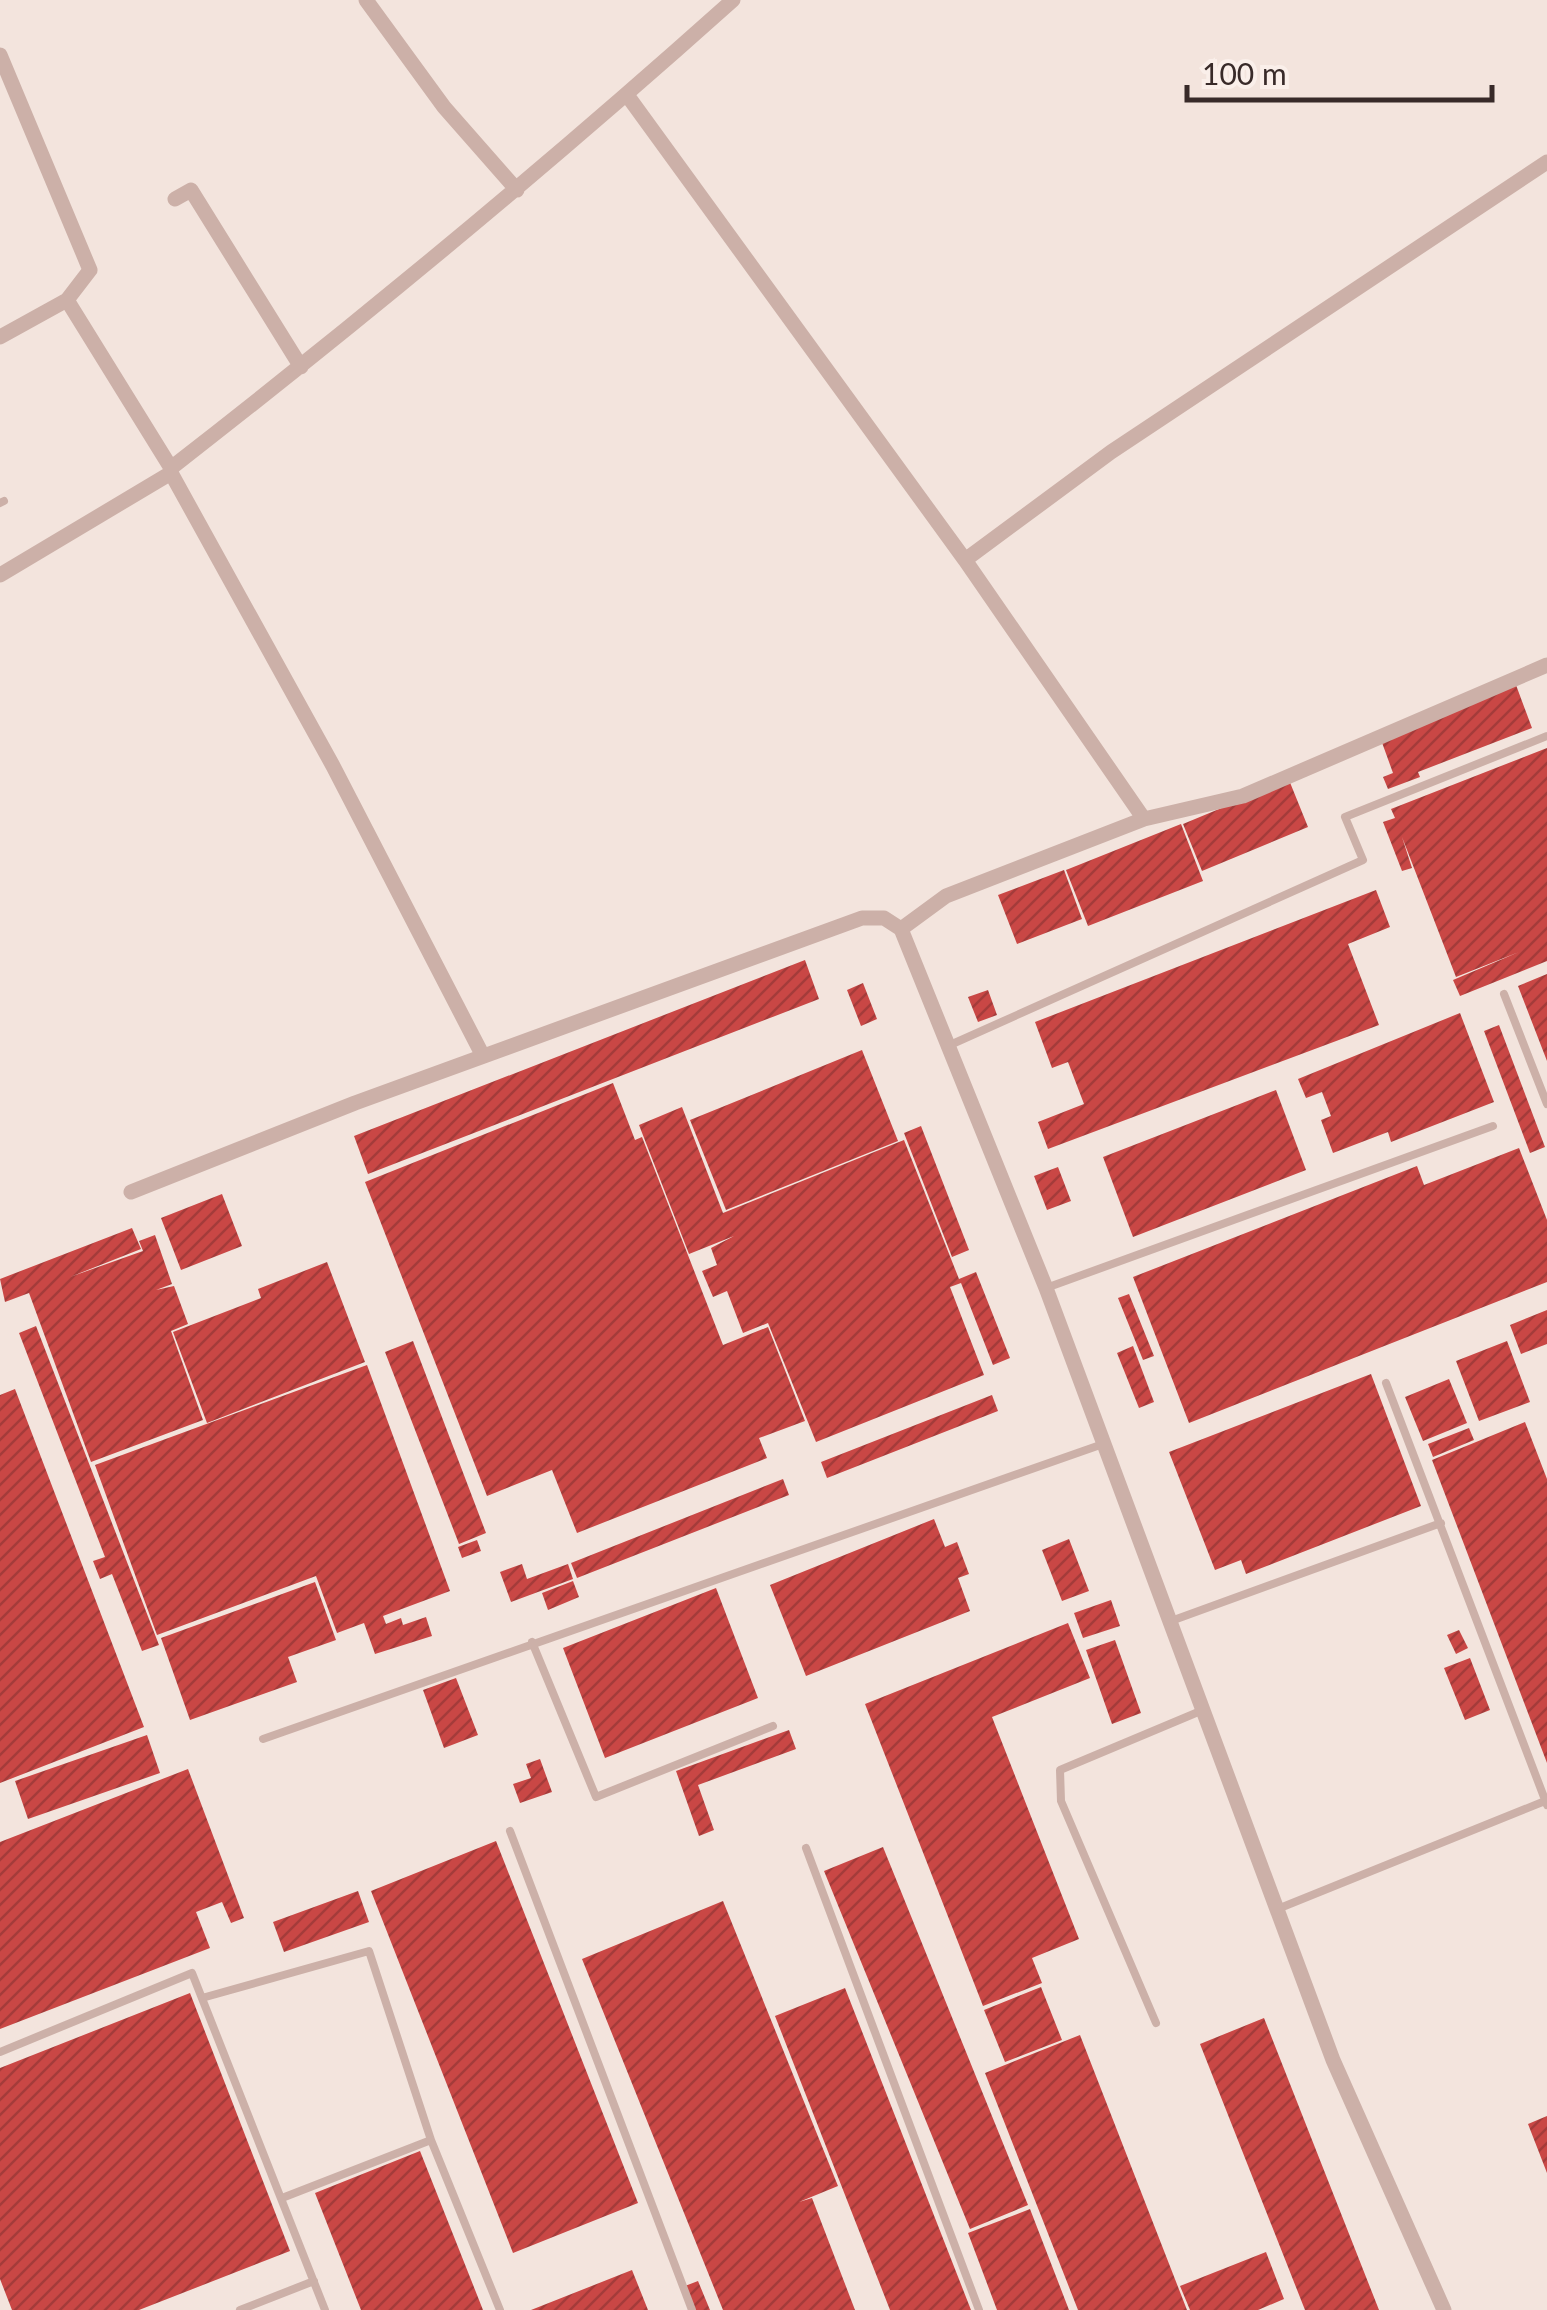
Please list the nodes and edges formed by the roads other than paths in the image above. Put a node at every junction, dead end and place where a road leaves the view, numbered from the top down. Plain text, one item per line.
1 (366, 0) edge
2 (733, 0) edge
3 (0, 56) edge
4 (627, 95) junction
5 (1547, 162) edge
6 (517, 190) junction
7 (175, 199) dead end
8 (67, 300) junction
9 (0, 337) edge
10 (302, 367) junction
11 (171, 471) junction
12 (966, 560) junction
13 (0, 574) edge
14 (1547, 665) edge
15 (1547, 736) edge
16 (1144, 819) junction
17 (901, 929) junction
18 (1504, 994) dead end
19 (950, 1044) junction
20 (482, 1056) junction
21 (1547, 1104) edge
22 (1493, 1126) dead end
23 (132, 1192) dead end
24 (1046, 1288) junction
25 (1386, 1383) dead end
26 (1104, 1443) junction
27 (1440, 1523) junction
28 (1171, 1621) junction
29 (532, 1642) junction
30 (1203, 1710) junction
31 (773, 1726) dead end
32 (263, 1739) dead end
33 (1546, 1803) edge
34 (510, 1831) dead end
35 (806, 1848) dead end
36 (1275, 1910) junction
37 (202, 1998) junction
38 (1156, 2023) dead end
39 (0, 2052) edge
40 (431, 2140) junction
41 (282, 2198) junction
42 (314, 2281) junction
43 (240, 2310) edge
44 (326, 2310) edge
45 (500, 2310) edge
46 (692, 2310) edge
47 (979, 2310) edge
48 (1444, 2310) edge

1 - 6 street
2 - 4 street
3 - 8 street
4 - 6 street
4 - 12 street
5 - 12 street
6 - 10 street
7 - 10 street
8 - 9 street
8 - 11 street
10 - 11 street
11 - 13 street
11 - 20 street
12 - 16 street
14 - 16 street
15 - 19 lane
16 - 17 street
17 - 19 street
17 - 20 street
18 - 21 lane
19 - 24 street
20 - 23 street
22 - 24 lane
24 - 26 street
25 - 27 lane
26 - 28 street
26 - 29 lane
27 - 28 lane
27 - 33 lane
28 - 30 street
29 - 31 lane
29 - 32 lane
30 - 36 street
30 - 38 lane
33 - 36 lane
34 - 46 lane
35 - 47 lane
36 - 48 street
37 - 39 lane
37 - 40 lane
37 - 41 lane
40 - 41 lane
40 - 45 lane
41 - 42 lane
42 - 43 lane
42 - 44 lane

